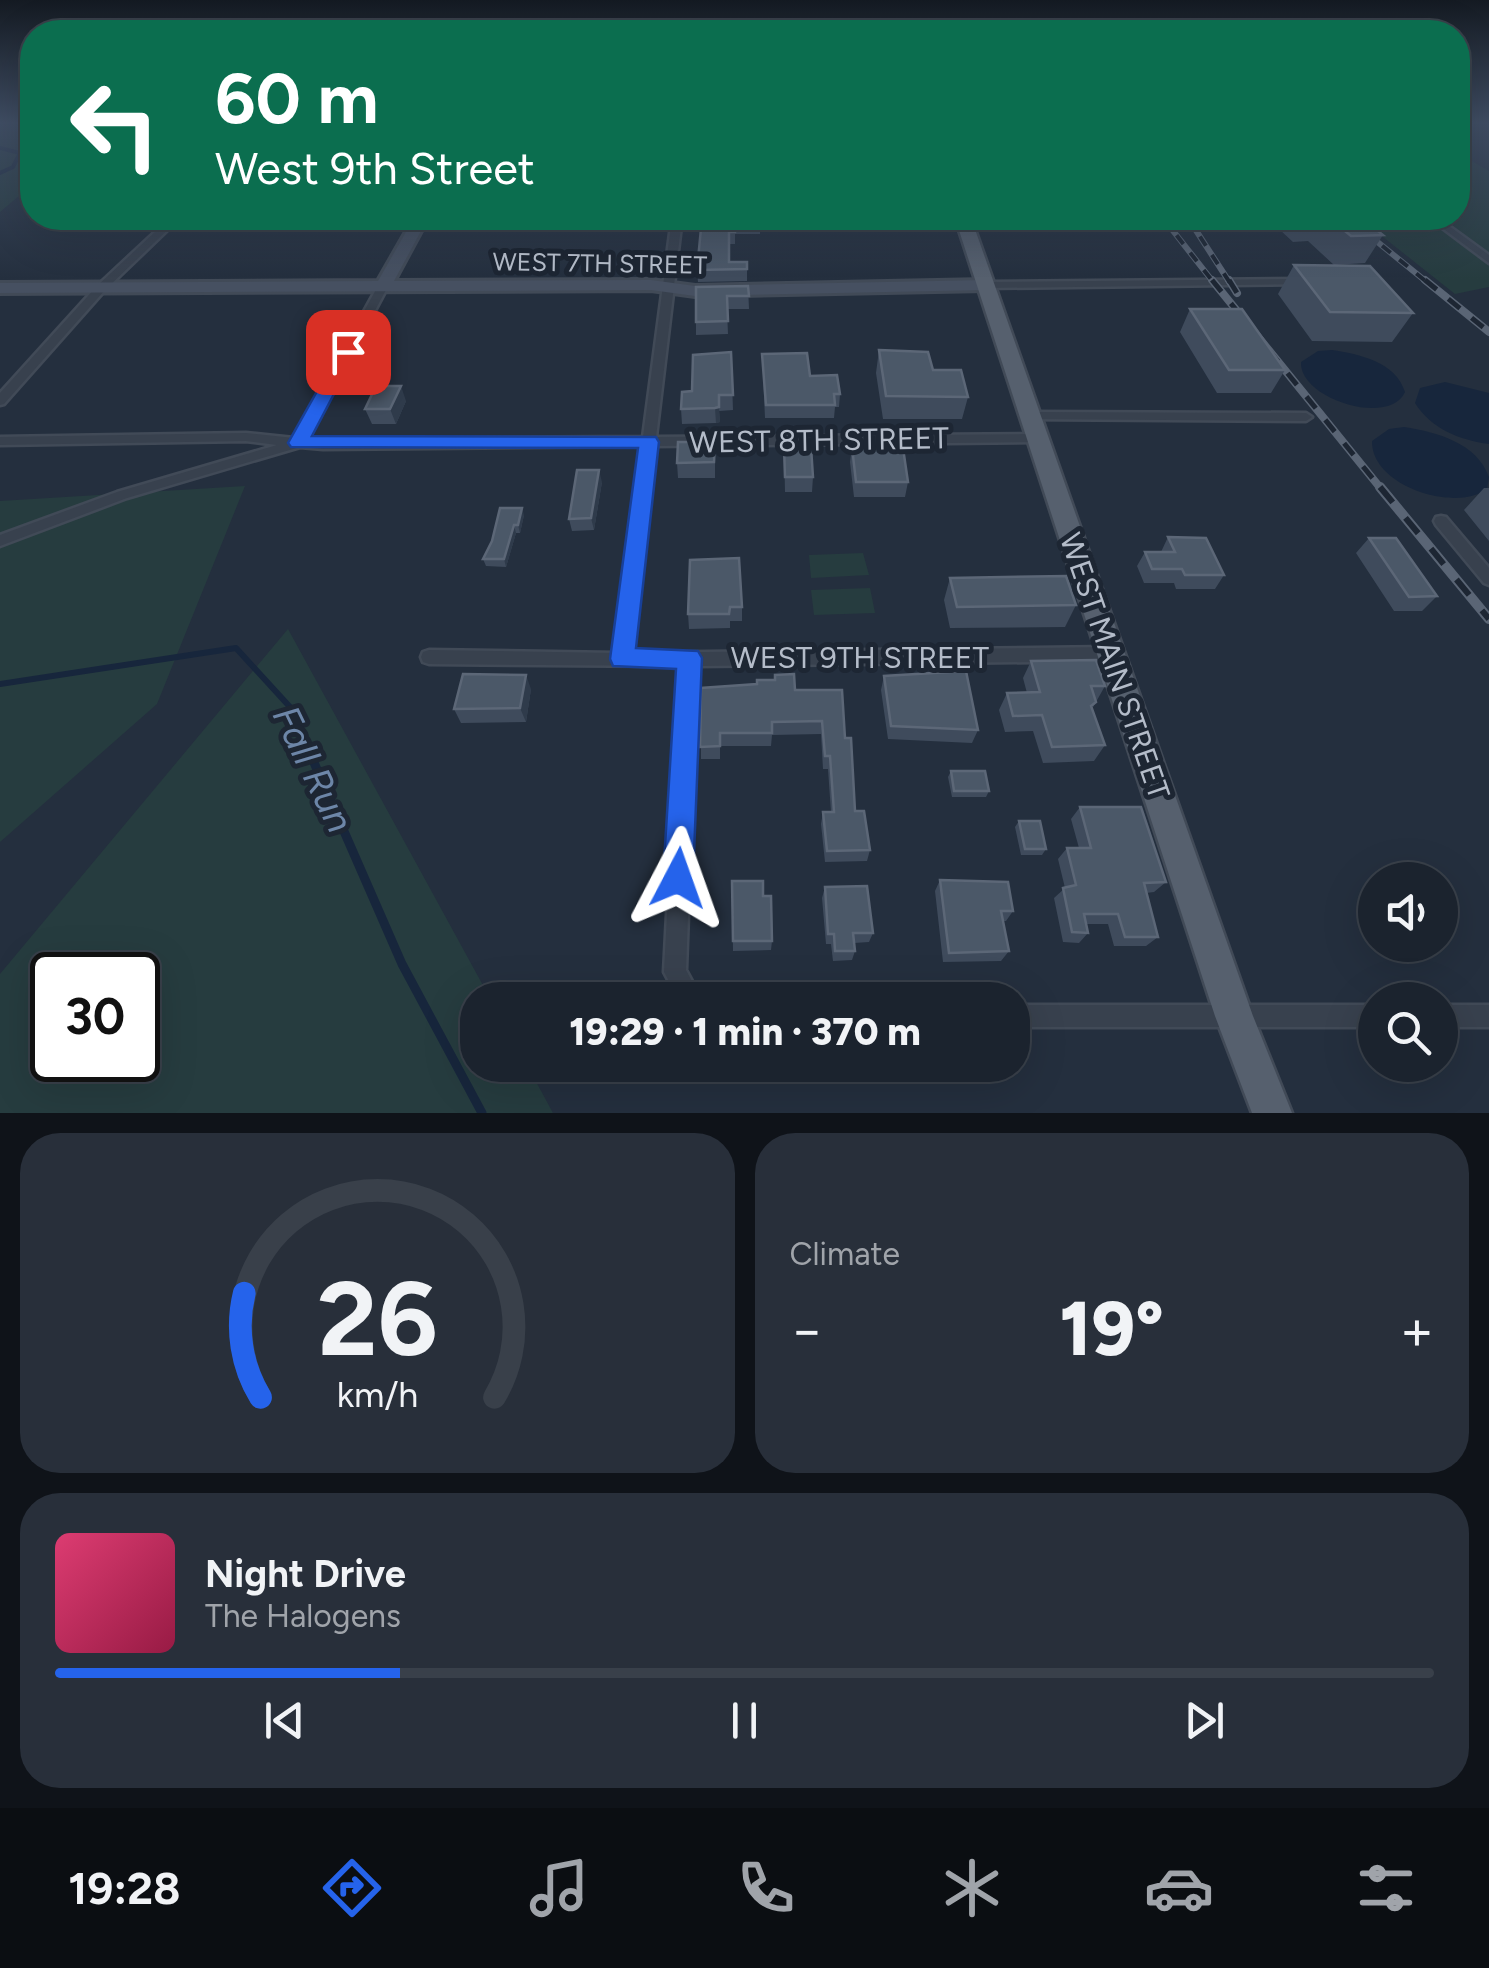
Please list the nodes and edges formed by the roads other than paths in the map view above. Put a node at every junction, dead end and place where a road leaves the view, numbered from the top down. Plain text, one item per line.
1 (163, 230) edge
2 (414, 230) edge
3 (675, 230) edge
4 (967, 230) edge
5 (1449, 230) edge
6 (1489, 260) edge
7 (1319, 282) edge
8 (986, 285) junction
9 (384, 286) junction
10 (0, 288) edge
11 (101, 288) junction
12 (668, 288) junction
13 (0, 402) edge
14 (1306, 417) dead end
15 (1034, 427) junction
16 (0, 441) edge
17 (649, 442) junction
18 (298, 443) junction
19 (1441, 521) dead end
20 (0, 541) edge
21 (1489, 579) edge
22 (1111, 654) junction
23 (429, 656) dead end
24 (689, 658) junction
25 (622, 659) junction
26 (681, 982) edge
27 (1030, 1016) edge
28 (1234, 1016) junction
29 (1358, 1016) edge
30 (1458, 1016) edge
31 (1489, 1016) edge
32 (1272, 1113) edge

1 - 11 street
2 - 9 street
3 - 12 street
4 - 8 main road, WEST MAIN STREET
5 - 6 street
7 - 8 street, WEST 7TH STREET
8 - 12 street, WEST 7TH STREET
8 - 15 main road, WEST MAIN STREET
9 - 11 street, WEST 7TH STREET
9 - 12 street, WEST 7TH STREET
9 - 18 street
10 - 11 street, WEST 7TH STREET
11 - 13 street
12 - 17 street
14 - 15 street, WEST 8TH STREET
15 - 17 street, WEST 8TH STREET
15 - 22 main road, WEST MAIN STREET
16 - 18 street, WEST 8TH STREET
17 - 18 street, WEST 8TH STREET
17 - 25 street
18 - 20 street
19 - 21 street
22 - 24 street, WEST 9TH STREET
22 - 28 main road, WEST MAIN STREET
23 - 25 street, WEST 9TH STREET
24 - 25 street, WEST 9TH STREET
24 - 26 street
27 - 28 street
28 - 29 street
28 - 32 main road, WEST MAIN STREET
30 - 31 street

